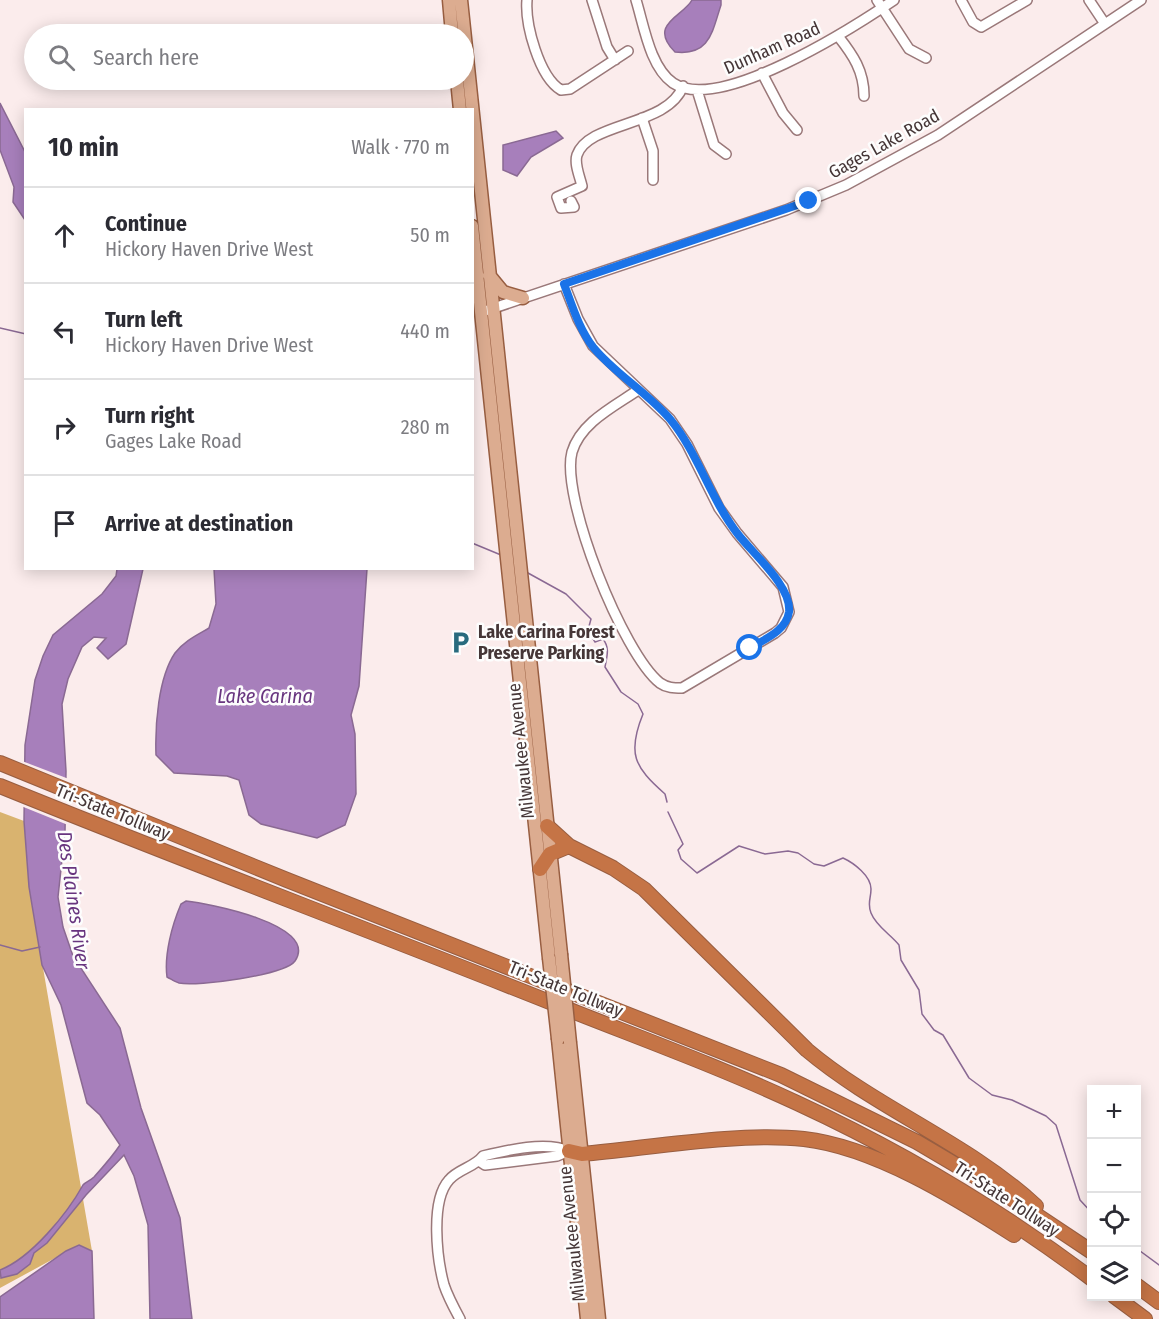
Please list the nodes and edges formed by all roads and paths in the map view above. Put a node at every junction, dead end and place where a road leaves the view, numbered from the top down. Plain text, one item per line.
1 (449, 0) edge
2 (461, 0) edge
3 (527, 0) edge
4 (592, 0) edge
5 (636, 0) edge
6 (894, 0) edge
7 (962, 0) edge
8 (1027, 0) edge
9 (1089, 0) edge
10 (1141, 0) edge
11 (880, 4) edge
12 (451, 24) edge
13 (463, 24) edge
14 (1105, 24) junction
15 (838, 36) junction
16 (628, 51) dead end
17 (926, 58) dead end
18 (615, 60) junction
19 (762, 73) junction
20 (682, 86) junction
21 (458, 90) edge
22 (470, 90) edge
23 (697, 90) junction
24 (864, 96) dead end
25 (460, 108) edge
26 (472, 108) edge
27 (642, 118) junction
28 (474, 127) edge
29 (797, 130) dead end
30 (726, 154) dead end
31 (653, 180) dead end
32 (571, 201) dead end
33 (474, 237) edge
34 (489, 274) junction
35 (564, 284) junction
36 (523, 298) junction
37 (487, 310) junction
38 (638, 390) junction
39 (5, 765) edge
40 (5, 789) edge
41 (547, 826) junction
42 (569, 846) junction
43 (550, 854) junction
44 (540, 869) junction
45 (555, 956) junction
46 (576, 1153) junction
47 (1064, 1232) junction
48 (1087, 1248) edge
49 (1087, 1276) edge
50 (1087, 1281) edge
51 (1141, 1288) edge
52 (1119, 1301) edge
53 (1159, 1302) edge
54 (1139, 1315) edge
55 (460, 1319) edge
56 (587, 1319) edge
57 (599, 1319) edge

1 - 12 main road
2 - 13 main road, Milwaukee Avenue
3 - 18 street
4 - 18 street
5 - 20 street, Dunham Road
6 - 11 street, Dunham Road
7 - 8 street
9 - 14 street
10 - 14 street, Gages Lake Road
11 - 15 street, Dunham Road
11 - 17 street
14 - 35 street, Gages Lake Road
15 - 19 street, Dunham Road
15 - 24 street
16 - 18 street
19 - 23 street, Dunham Road
19 - 29 street
20 - 23 street, Dunham Road
20 - 27 street
21 - 25 main road
22 - 26 main road, Milwaukee Avenue
23 - 30 street
27 - 31 street
27 - 32 street
28 - 34 main road, Milwaukee Avenue
33 - 37 main road, Milwaukee Avenue
34 - 36 main road
34 - 37 main road, Milwaukee Avenue
35 - 36 street, Gages Lake Road
35 - 38 street
36 - 37 street, Gages Lake Road
37 - 41 main road, Milwaukee Avenue
37 - 44 main road, Milwaukee Avenue
38 - 38 street
39 - 47 highway, Tri-State Tollway
40 - 49 highway, Tri-State Tollway
41 - 42 highway
41 - 43 main road, Milwaukee Avenue
42 - 43 highway
42 - 47 highway
43 - 44 highway
43 - 45 main road, Milwaukee Avenue
44 - 45 main road, Milwaukee Avenue
45 - 46 main road, Milwaukee Avenue, bridge
46 - 50 highway
46 - 55 street
46 - 56 main road, Milwaukee Avenue
46 - 57 main road, Milwaukee Avenue
47 - 48 highway, Tri-State Tollway
51 - 53 highway
52 - 54 highway

